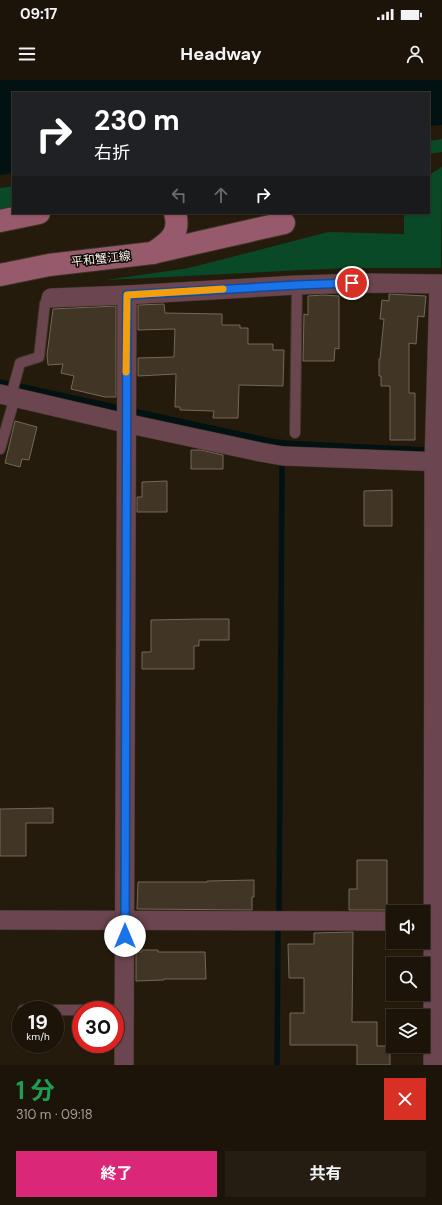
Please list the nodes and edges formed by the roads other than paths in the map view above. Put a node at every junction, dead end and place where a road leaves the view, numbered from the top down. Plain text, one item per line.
1 (34, 214) edge
2 (175, 214) edge
3 (0, 221) edge
4 (284, 223) dead end
5 (152, 253) junction
6 (0, 275) edge
7 (440, 284) edge
8 (297, 285) junction
9 (127, 295) junction
10 (51, 298) joint
11 (10, 395) edge
12 (126, 415) junction
13 (295, 433) dead end
14 (0, 449) edge
15 (436, 457) edge
16 (0, 920) edge
17 (125, 921) junction
18 (386, 921) edge
19 (433, 921) edge
20 (124, 1010) edge
21 (124, 1053) edge
22 (124, 1065) edge
23 (433, 1065) edge

1 - 3 main road
2 - 5 main road, 平和蟹江線
4 - 5 main road
5 - 6 main road, 平和蟹江線
7 - 8 street
7 - 15 street
8 - 9 street
8 - 13 lane
9 - 10 street
9 - 12 street
10 - 11 lane
11 - 12 street
11 - 14 lane
12 - 15 street
12 - 17 street
15 - 19 street
16 - 17 street
17 - 18 street
17 - 20 street
19 - 23 street
21 - 22 street

